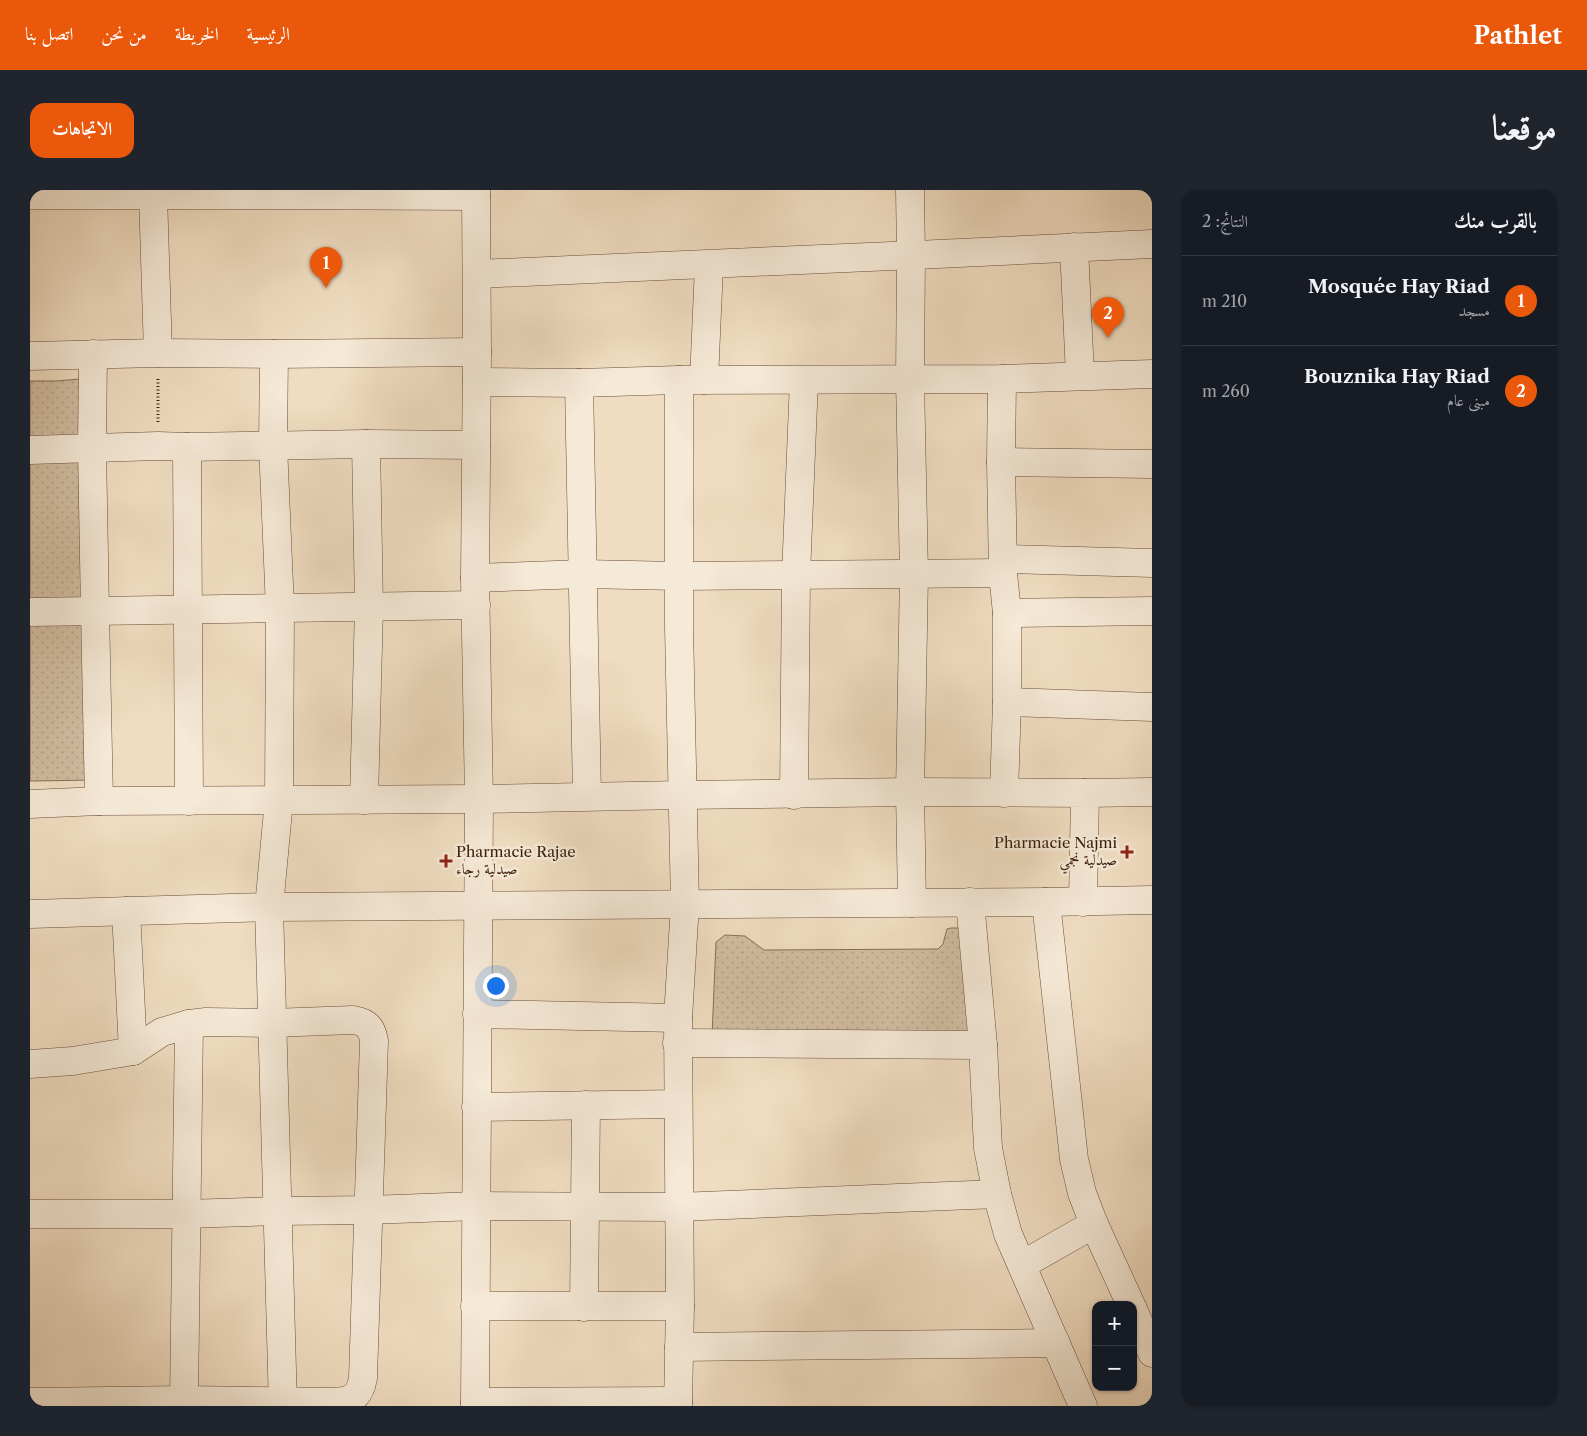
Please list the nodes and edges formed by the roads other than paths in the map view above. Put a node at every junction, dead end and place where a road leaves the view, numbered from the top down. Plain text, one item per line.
1 (910, 190) edge
2 (223, 192) edge
3 (363, 193) edge
4 (476, 193) edge
5 (153, 194) junction
6 (30, 195) edge
7 (1152, 244) edge
8 (1074, 247) junction
9 (911, 254) junction
10 (709, 266) junction
11 (476, 274) junction
12 (477, 352) junction
13 (158, 353) junction
14 (93, 354) junction
15 (274, 354) junction
16 (30, 356) edge
17 (1152, 374) edge
18 (1080, 375) junction
19 (910, 379) junction
20 (1002, 379) junction
21 (692, 380) junction
22 (804, 380) junction
23 (477, 382) junction
24 (579, 383) junction
25 (366, 444) junction
26 (273, 445) junction
27 (476, 445) junction
28 (187, 447) junction
29 (92, 448) junction
30 (30, 450) edge
31 (1001, 462) junction
32 (1152, 464) edge
33 (1152, 563) edge
34 (1003, 566) junction
35 (583, 574) junction
36 (914, 575) junction
37 (679, 576) junction
38 (796, 576) junction
39 (475, 578) junction
40 (476, 606) junction
41 (369, 607) junction
42 (280, 608) junction
43 (187, 609) junction
44 (95, 611) junction
45 (1152, 611) edge
46 (30, 612) edge
47 (1007, 613) junction
48 (1006, 702) junction
49 (1152, 707) edge
50 (910, 792) junction
51 (1152, 792) edge
52 (1004, 793) junction
53 (1085, 793) junction
54 (682, 795) junction
55 (794, 795) junction
56 (587, 796) junction
57 (279, 800) junction
58 (364, 800) junction
59 (479, 800) junction
60 (99, 801) junction
61 (190, 801) junction
62 (30, 804) edge
63 (1152, 900) edge
64 (970, 902) junction
65 (1046, 902) junction
66 (1083, 902) junction
67 (912, 903) junction
68 (477, 904) junction
69 (685, 904) junction
70 (269, 907) junction
71 (126, 911) junction
72 (30, 914) edge
73 (477, 1014) junction
74 (272, 1023) junction
75 (189, 1024) junction
76 (678, 1030) junction
77 (983, 1045) junction
78 (133, 1051) junction
79 (30, 1064) edge
80 (678, 1104) junction
81 (586, 1105) junction
82 (476, 1106) junction
83 (996, 1194) junction
84 (476, 1206) junction
85 (586, 1207) junction
86 (678, 1207) junction
87 (369, 1210) junction
88 (278, 1211) junction
89 (30, 1214) edge
90 (186, 1214) junction
91 (1094, 1224) junction
92 (1022, 1265) junction
93 (1129, 1301) edge
94 (475, 1306) junction
95 (680, 1306) junction
96 (584, 1307) junction
97 (1137, 1318) edge
98 (1056, 1343) junction
99 (679, 1348) junction
100 (1152, 1353) edge
101 (184, 1400) junction
102 (30, 1402) edge
103 (678, 1403) edge
104 (282, 1404) edge
105 (475, 1404) edge
106 (1083, 1406) edge

1 - 9 street
2 - 3 street
2 - 5 street
3 - 4 street
4 - 11 street
5 - 6 street
5 - 13 street
7 - 8 street
8 - 9 street
8 - 18 street
9 - 10 street
9 - 19 street
10 - 11 street
10 - 21 street
11 - 12 street
12 - 15 street
12 - 23 street
13 - 14 street
13 - 15 street
14 - 16 street
14 - 29 street
15 - 26 street
17 - 18 street
18 - 20 street
19 - 20 street
19 - 22 street
19 - 36 street
20 - 31 street
21 - 22 street
21 - 24 street
21 - 37 street
22 - 38 street
23 - 24 street
23 - 27 street
24 - 35 street
25 - 26 street
25 - 27 street
25 - 41 street
26 - 28 street
26 - 42 street
27 - 39 street
28 - 29 street
28 - 43 street
29 - 30 street
29 - 44 street
31 - 32 street
31 - 34 street
33 - 34 street
34 - 36 street
34 - 47 street
35 - 37 street
35 - 39 street
35 - 56 street
36 - 38 street
36 - 50 street
37 - 38 street
37 - 54 street
38 - 55 street
39 - 40 street
40 - 41 street
40 - 59 street
41 - 42 street
41 - 58 street
42 - 43 street
42 - 57 street
43 - 44 street
43 - 61 street
44 - 46 street
44 - 60 street
45 - 47 street
47 - 48 street
48 - 49 street
48 - 52 street
50 - 52 street
50 - 55 street
50 - 67 street
51 - 53 street
52 - 53 street
53 - 66 street
54 - 55 street
54 - 56 street
54 - 69 street
56 - 59 street
57 - 58 street
57 - 61 street
57 - 70 street
58 - 59 street
59 - 68 street
60 - 61 street
60 - 62 street
63 - 66 street
64 - 65 street
64 - 67 street
64 - 77 street
65 - 66 street
65 - 91 street
67 - 69 street
68 - 69 street
68 - 70 street
68 - 73 street
69 - 76 street
70 - 71 street
70 - 74 street
71 - 72 street
71 - 78 street
73 - 76 street
73 - 82 street
74 - 75 street
74 - 87 street
74 - 88 street
75 - 78 street
75 - 90 street
76 - 77 street
76 - 80 street
77 - 83 street
78 - 79 street
80 - 81 street
80 - 86 street
81 - 82 street
81 - 85 street
82 - 84 street
83 - 86 street
83 - 92 street
84 - 85 street
84 - 87 street
84 - 94 street
85 - 86 street
85 - 96 street
86 - 95 street
87 - 88 street
87 - 104 street
88 - 90 street
88 - 104 street
89 - 90 street
90 - 101 street
91 - 92 street
91 - 93 street
92 - 98 street
94 - 96 street
94 - 105 street
95 - 96 street
95 - 99 street
97 - 100 street
98 - 99 street
98 - 106 street
99 - 103 street
101 - 102 street
101 - 104 street
103 - 105 street

